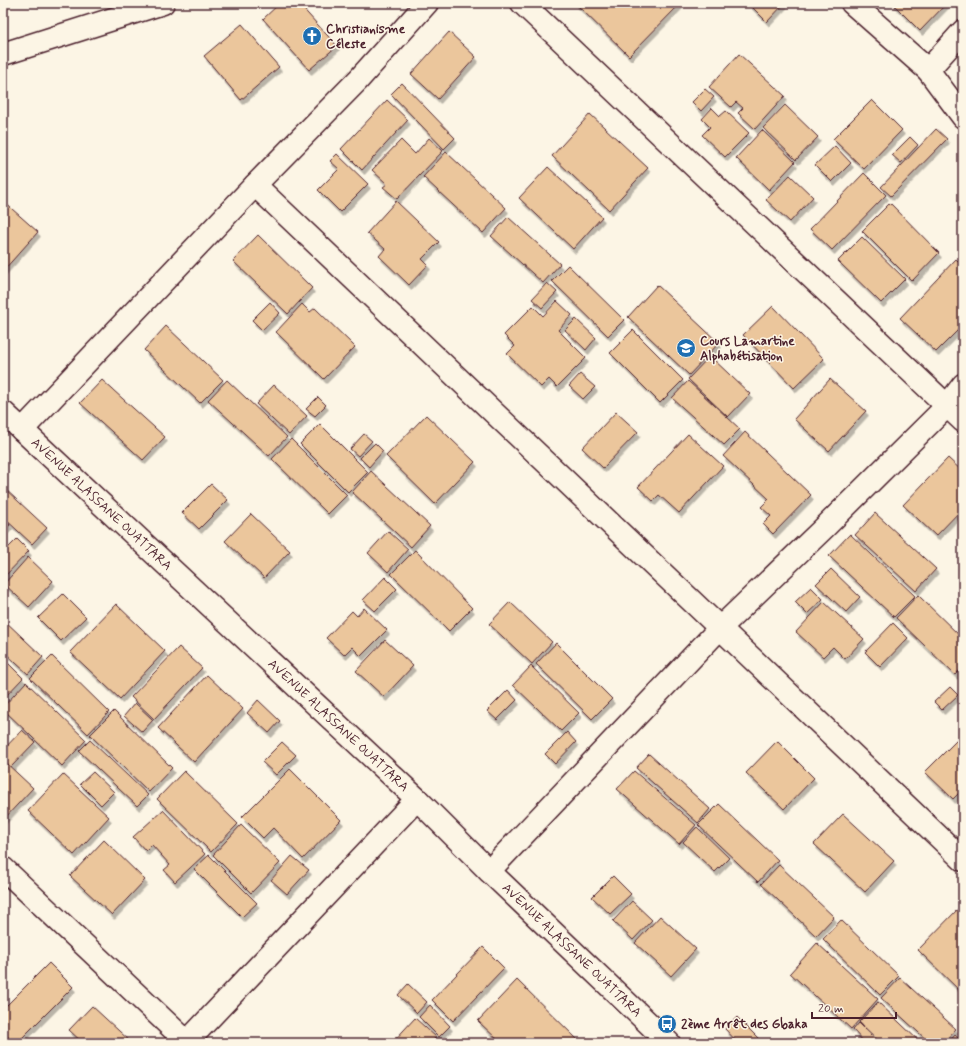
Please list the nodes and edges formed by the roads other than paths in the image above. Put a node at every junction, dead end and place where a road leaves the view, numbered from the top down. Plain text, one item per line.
1 (163, 3) edge
2 (427, 3) edge
3 (522, 3) edge
4 (852, 3) edge
5 (963, 31) edge
6 (3, 54) edge
7 (928, 70) junction
8 (963, 117) edge
9 (255, 185) junction
10 (963, 385) edge
11 (948, 406) junction
12 (3, 412) edge
13 (963, 420) edge
14 (22, 430) junction
15 (720, 628) junction
16 (417, 799) junction
17 (963, 860) edge
18 (3, 868) edge
19 (490, 871) junction
20 (659, 1040) edge
21 (187, 1042) edge

1 - 6 street
2 - 9 street
3 - 11 street
4 - 7 street
5 - 7 street
7 - 8 street
9 - 14 street
9 - 15 street
10 - 11 street
11 - 13 street
11 - 15 street
12 - 14 street, AVENUE ALASSANE OUATTARA
14 - 16 street, AVENUE ALASSANE OUATTARA
15 - 17 street
15 - 19 street
16 - 19 street, AVENUE ALASSANE OUATTARA
16 - 21 street
18 - 21 street
19 - 20 street, AVENUE ALASSANE OUATTARA

